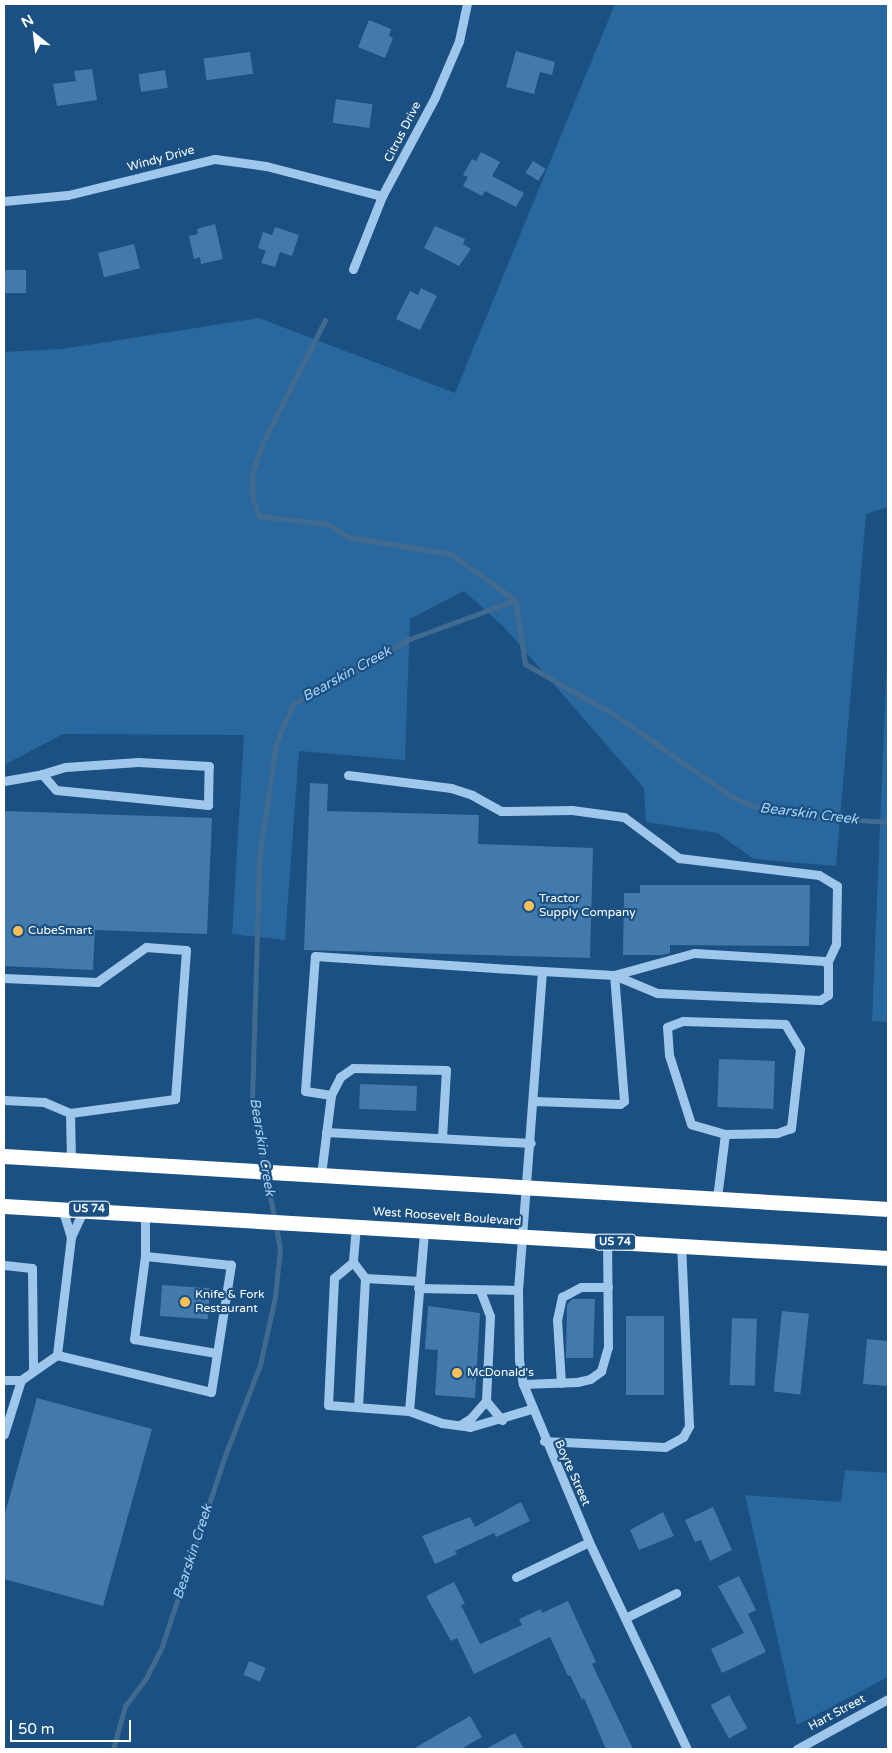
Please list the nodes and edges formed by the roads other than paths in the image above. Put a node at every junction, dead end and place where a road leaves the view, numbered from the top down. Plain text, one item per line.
1 (467, 4) edge
2 (382, 196) junction
3 (4, 200) edge
4 (353, 269) dead end
5 (42, 774) junction
6 (348, 775) dead end
7 (4, 781) edge
8 (827, 962) junction
9 (542, 971) junction
10 (614, 975) junction
11 (4, 978) edge
12 (331, 1096) junction
13 (4, 1100) edge
14 (534, 1101) junction
15 (70, 1113) junction
16 (326, 1132) junction
17 (725, 1134) junction
18 (442, 1138) junction
19 (531, 1143) junction
20 (4, 1156) edge
21 (72, 1160) junction
22 (318, 1175) junction
23 (528, 1187) junction
24 (717, 1198) junction
25 (4, 1206) edge
26 (62, 1207) junction
27 (888, 1208) edge
28 (84, 1209) junction
29 (145, 1213) junction
30 (349, 1226) junction
31 (424, 1231) junction
32 (71, 1237) junction
33 (523, 1238) junction
34 (608, 1242) junction
35 (681, 1246) junction
36 (145, 1256) junction
37 (888, 1258) edge
38 (353, 1262) junction
39 (4, 1265) edge
40 (365, 1278) junction
41 (419, 1285) junction
42 (608, 1287) junction
43 (480, 1290) junction
44 (518, 1290) junction
45 (216, 1353) junction
46 (57, 1355) junction
47 (34, 1370) junction
48 (4, 1380) edge
49 (21, 1380) junction
50 (561, 1383) junction
51 (523, 1384) junction
52 (486, 1401) junction
53 (358, 1407) junction
54 (531, 1409) junction
55 (409, 1412) junction
56 (502, 1420) junction
57 (460, 1425) junction
58 (4, 1434) edge
59 (544, 1440) junction
60 (589, 1542) junction
61 (516, 1577) dead end
62 (676, 1593) dead end
63 (625, 1618) junction
64 (888, 1699) edge
65 (809, 1746) edge
66 (687, 1749) edge
67 (797, 1749) edge

1 - 2 street, Citrus Drive
2 - 3 street, Windy Drive
2 - 4 street, Citrus Drive
5 - 5 street
5 - 7 street
6 - 8 street
8 - 10 street
8 - 10 street
9 - 10 street
9 - 12 street
9 - 14 street, Boyte Street
10 - 14 street
11 - 15 street
12 - 16 street
12 - 18 street
13 - 15 street
14 - 19 street, Boyte Street
15 - 21 street
16 - 18 street
16 - 22 street
17 - 17 street
17 - 24 street
18 - 19 street
19 - 23 street, Boyte Street
20 - 21 highway
21 - 22 highway
22 - 23 highway
23 - 24 highway
23 - 33 street, Boyte Street
24 - 27 highway
25 - 26 highway, West Roosevelt Boulevard / US 74
26 - 28 highway, West Roosevelt Boulevard / US 74
26 - 32 street
28 - 29 highway, West Roosevelt Boulevard / US 74
28 - 32 street
29 - 30 highway, West Roosevelt Boulevard / US 74
29 - 36 street
30 - 31 highway, West Roosevelt Boulevard / US 74
30 - 38 street
31 - 33 highway, West Roosevelt Boulevard / US 74
31 - 41 street
32 - 46 street
33 - 34 highway, West Roosevelt Boulevard / US 74
33 - 44 street, Boyte Street
34 - 35 highway, West Roosevelt Boulevard / US 74
34 - 42 street
35 - 37 highway, West Roosevelt Boulevard / US 74
35 - 59 street
36 - 45 street
36 - 45 street
38 - 40 street
38 - 53 street
39 - 47 street
40 - 41 street
40 - 53 street
41 - 43 street
41 - 55 street
42 - 50 street
42 - 50 street
43 - 44 street
43 - 52 street
44 - 51 street, Boyte Street
45 - 46 street
46 - 47 street
47 - 49 street
48 - 49 street
49 - 58 street
50 - 51 street
51 - 54 street, Boyte Street
52 - 56 street
52 - 57 street
53 - 55 street
54 - 56 street
54 - 59 street, Boyte Street
55 - 57 street
56 - 57 street
59 - 60 street, Boyte Street
60 - 61 street
60 - 63 street, Boyte Street
62 - 63 street
63 - 66 street, Boyte Street
64 - 65 street, Hart Street
65 - 67 street, Hart Street

